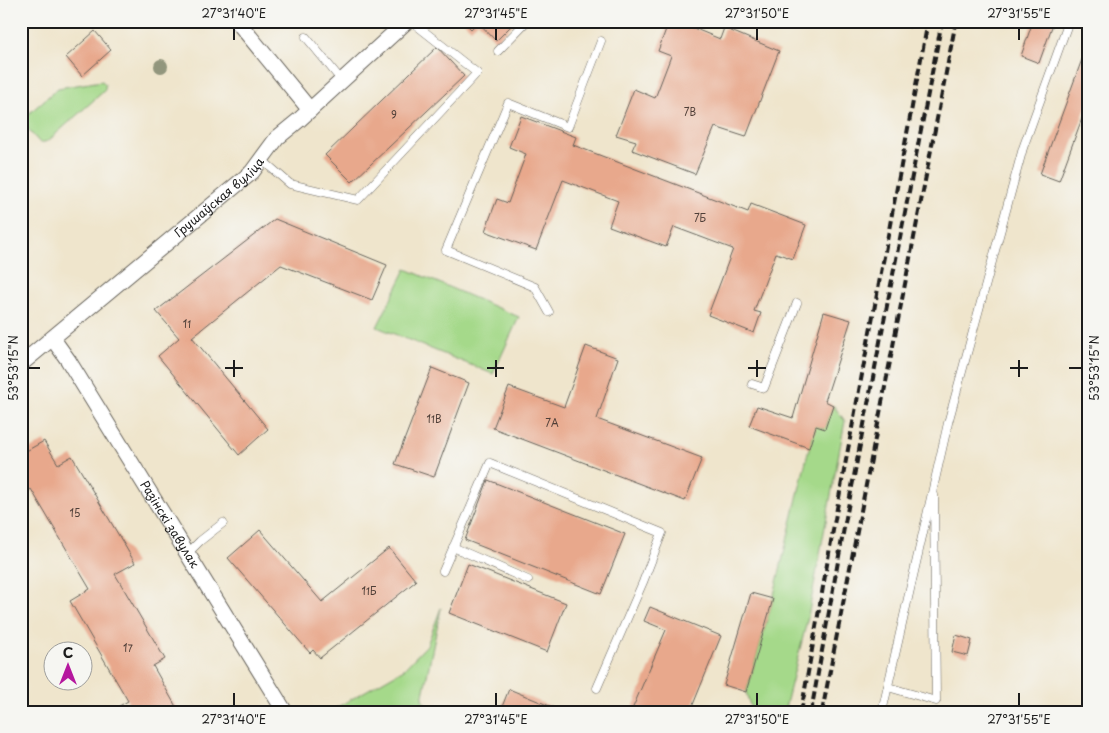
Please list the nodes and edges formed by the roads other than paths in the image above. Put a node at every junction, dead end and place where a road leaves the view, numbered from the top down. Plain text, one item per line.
1 (237, 21) edge
2 (408, 21) edge
3 (412, 21) edge
4 (527, 21) edge
5 (1069, 21) edge
6 (306, 37) dead end
7 (601, 41) dead end
8 (498, 51) dead end
9 (342, 81) junction
10 (310, 110) junction
11 (261, 159) junction
12 (797, 303) dead end
13 (550, 312) dead end
14 (53, 338) junction
15 (21, 364) edge
16 (752, 384) dead end
17 (934, 483) junction
18 (223, 524) dead end
19 (453, 547) junction
20 (187, 554) junction
21 (443, 571) dead end
22 (528, 580) dead end
23 (888, 687) junction
24 (597, 688) dead end
25 (285, 712) edge
26 (882, 712) edge

1 - 10 street
2 - 9 street, Грушаўская вуліца
3 - 11 lane
4 - 8 lane
5 - 17 lane
6 - 9 lane
7 - 13 lane
9 - 10 street, Грушаўская вуліца
10 - 11 street, Грушаўская вуліца
11 - 14 street, Грушаўская вуліца
12 - 16 lane
14 - 15 street, Грушаўская вуліца
14 - 20 street, Разінскі завулак
17 - 23 lane
17 - 23 lane
18 - 20 lane
19 - 21 lane
19 - 22 lane
19 - 24 lane
20 - 25 street, Разінскі завулак
23 - 26 lane

